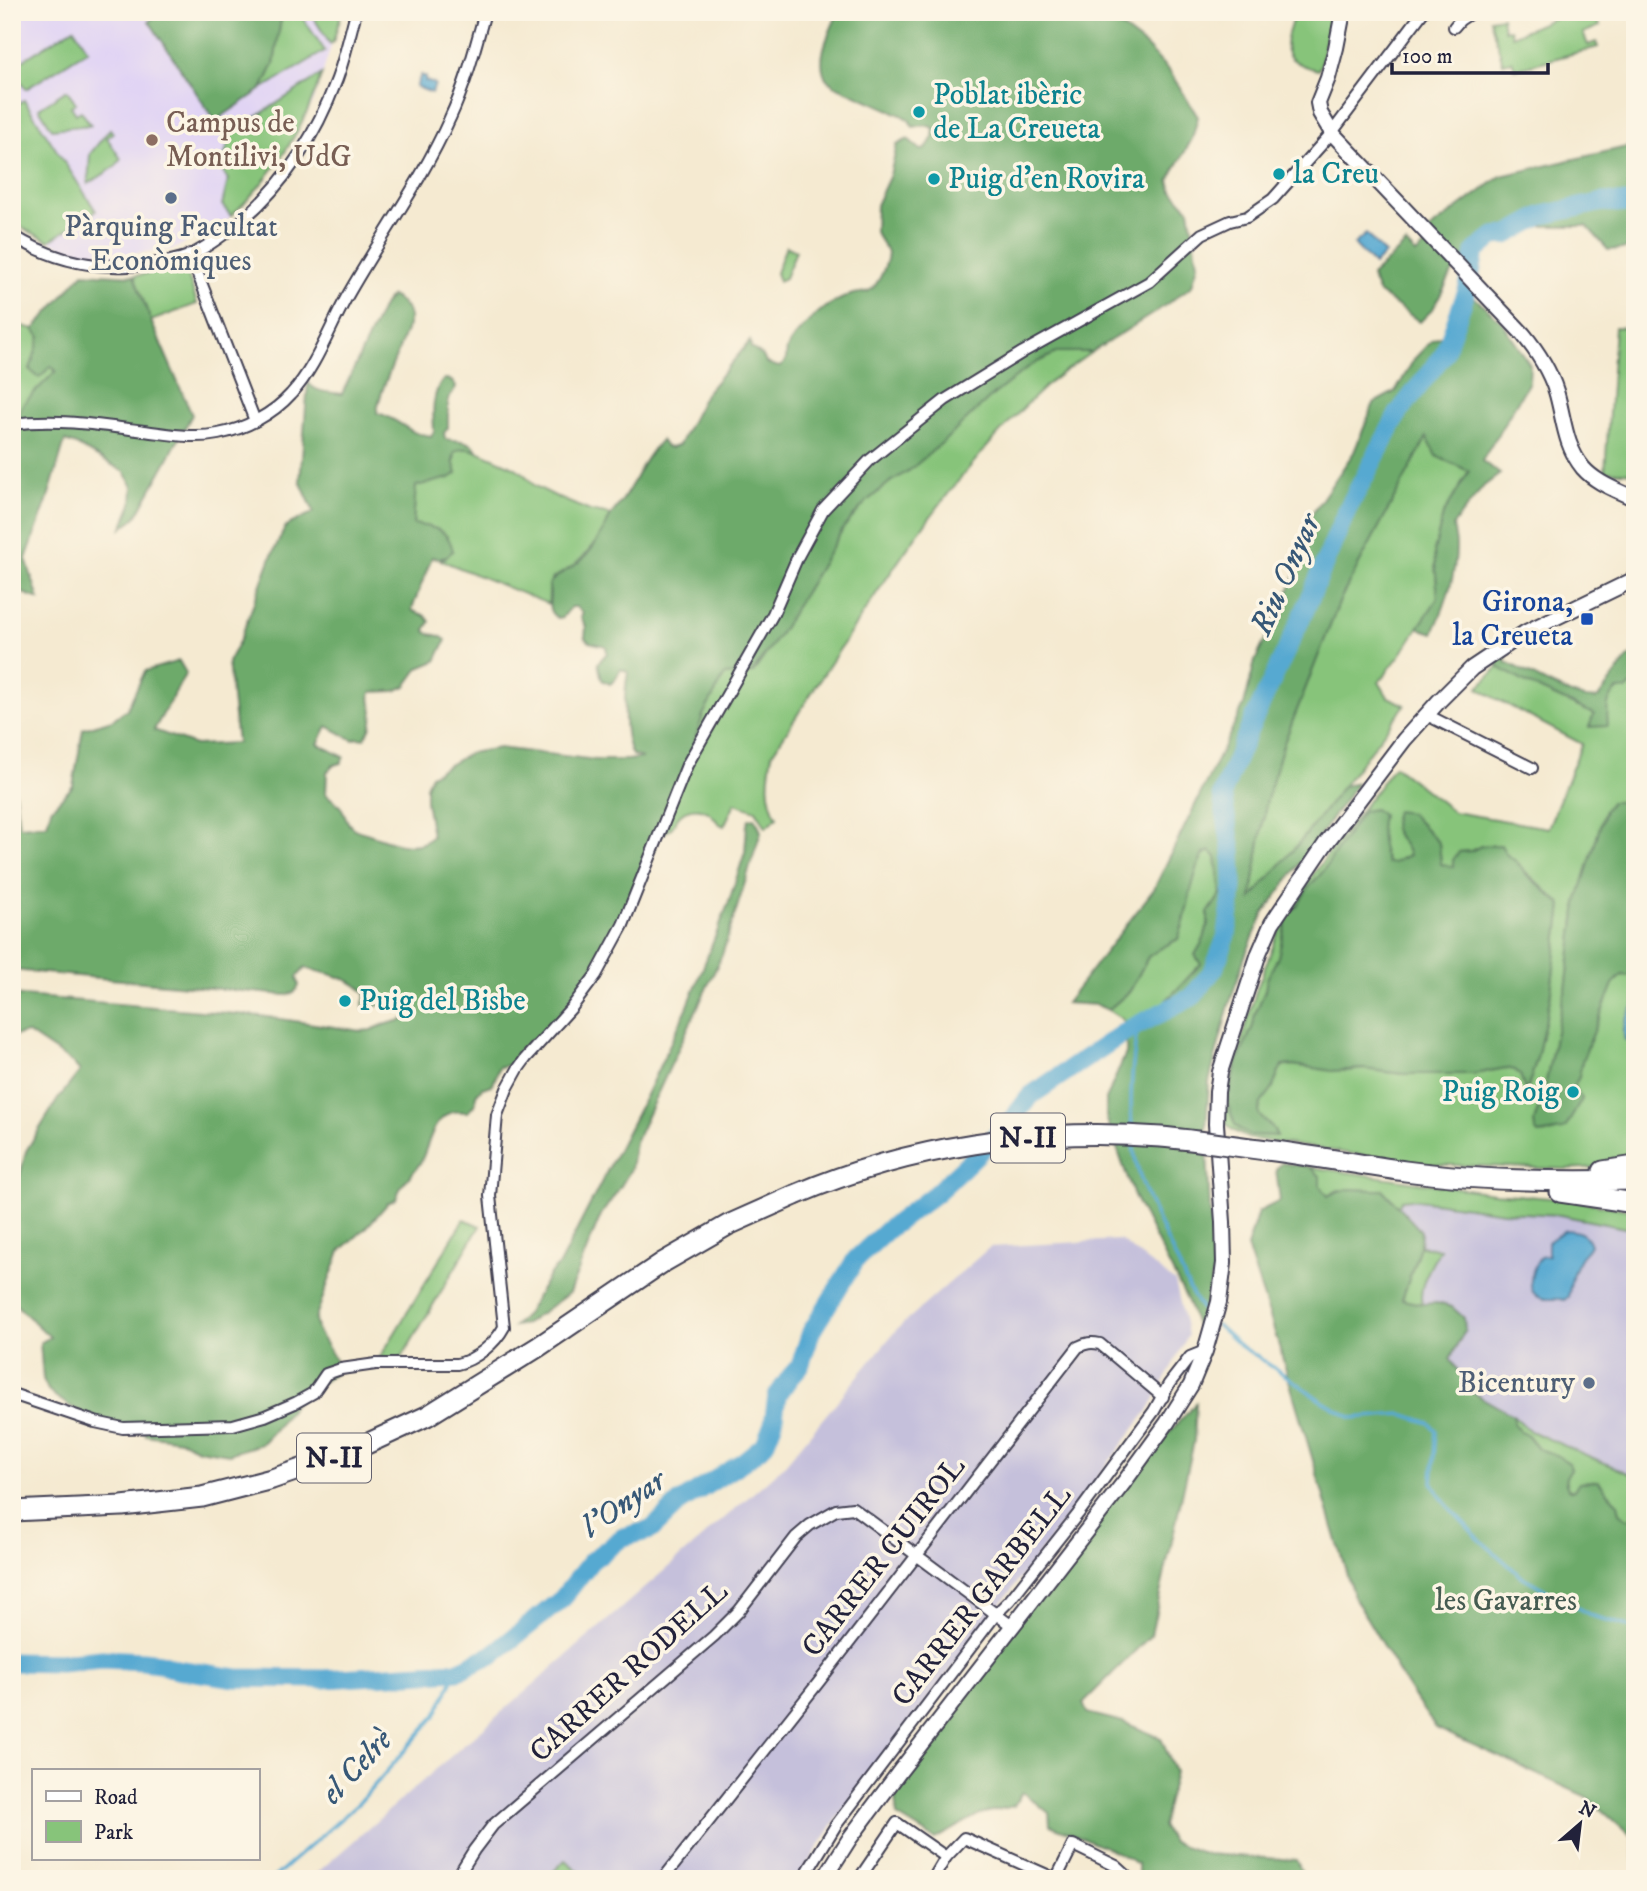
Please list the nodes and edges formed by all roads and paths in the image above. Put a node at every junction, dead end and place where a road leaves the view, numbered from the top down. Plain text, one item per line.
1 (356, 12) edge
2 (485, 12) edge
3 (1343, 12) edge
4 (1423, 12) edge
5 (1472, 12) edge
6 (1454, 27) dead end
7 (1332, 132) junction
8 (12, 235) edge
9 (190, 254) junction
10 (255, 421) junction
11 (12, 424) edge
12 (1635, 499) edge
13 (1635, 579) edge
14 (1427, 715) junction
15 (1532, 768) dead end
16 (1635, 1166) edge
17 (1473, 1177) junction
18 (1502, 1179) junction
19 (1635, 1180) edge
20 (1635, 1203) edge
21 (1205, 1350) junction
22 (12, 1394) edge
23 (1163, 1397) junction
24 (12, 1511) edge
25 (917, 1555) junction
26 (996, 1614) junction
27 (1012, 1626) junction
28 (946, 1857) junction
29 (456, 1879) edge
30 (663, 1879) edge
31 (803, 1879) edge
32 (824, 1879) edge
33 (859, 1879) edge
34 (933, 1879) edge
35 (1056, 1879) edge
36 (1124, 1879) edge

1 - 9 street
2 - 10 street
3 - 7 main road
4 - 7 street
5 - 6 street
7 - 12 main road
7 - 22 street
8 - 9 street
9 - 10 street
10 - 11 street
13 - 14 main road
14 - 15 street
14 - 21 main road
16 - 18 highway
17 - 18 highway, N-II
17 - 20 highway
17 - 24 highway, N-II, bridge
18 - 19 highway, N-II
21 - 23 street, CARRER GARBELL
21 - 27 main road
23 - 25 street, CARRER CUIROL
23 - 26 street, CARRER GARBELL
25 - 26 street, CARRER RODELL
25 - 29 street, CARRER RODELL
25 - 30 street, CARRER CUIROL
26 - 27 street, CARRER RODELL
26 - 31 street, CARRER GARBELL
27 - 32 main road
28 - 33 street
28 - 34 street
28 - 35 street
35 - 36 street

